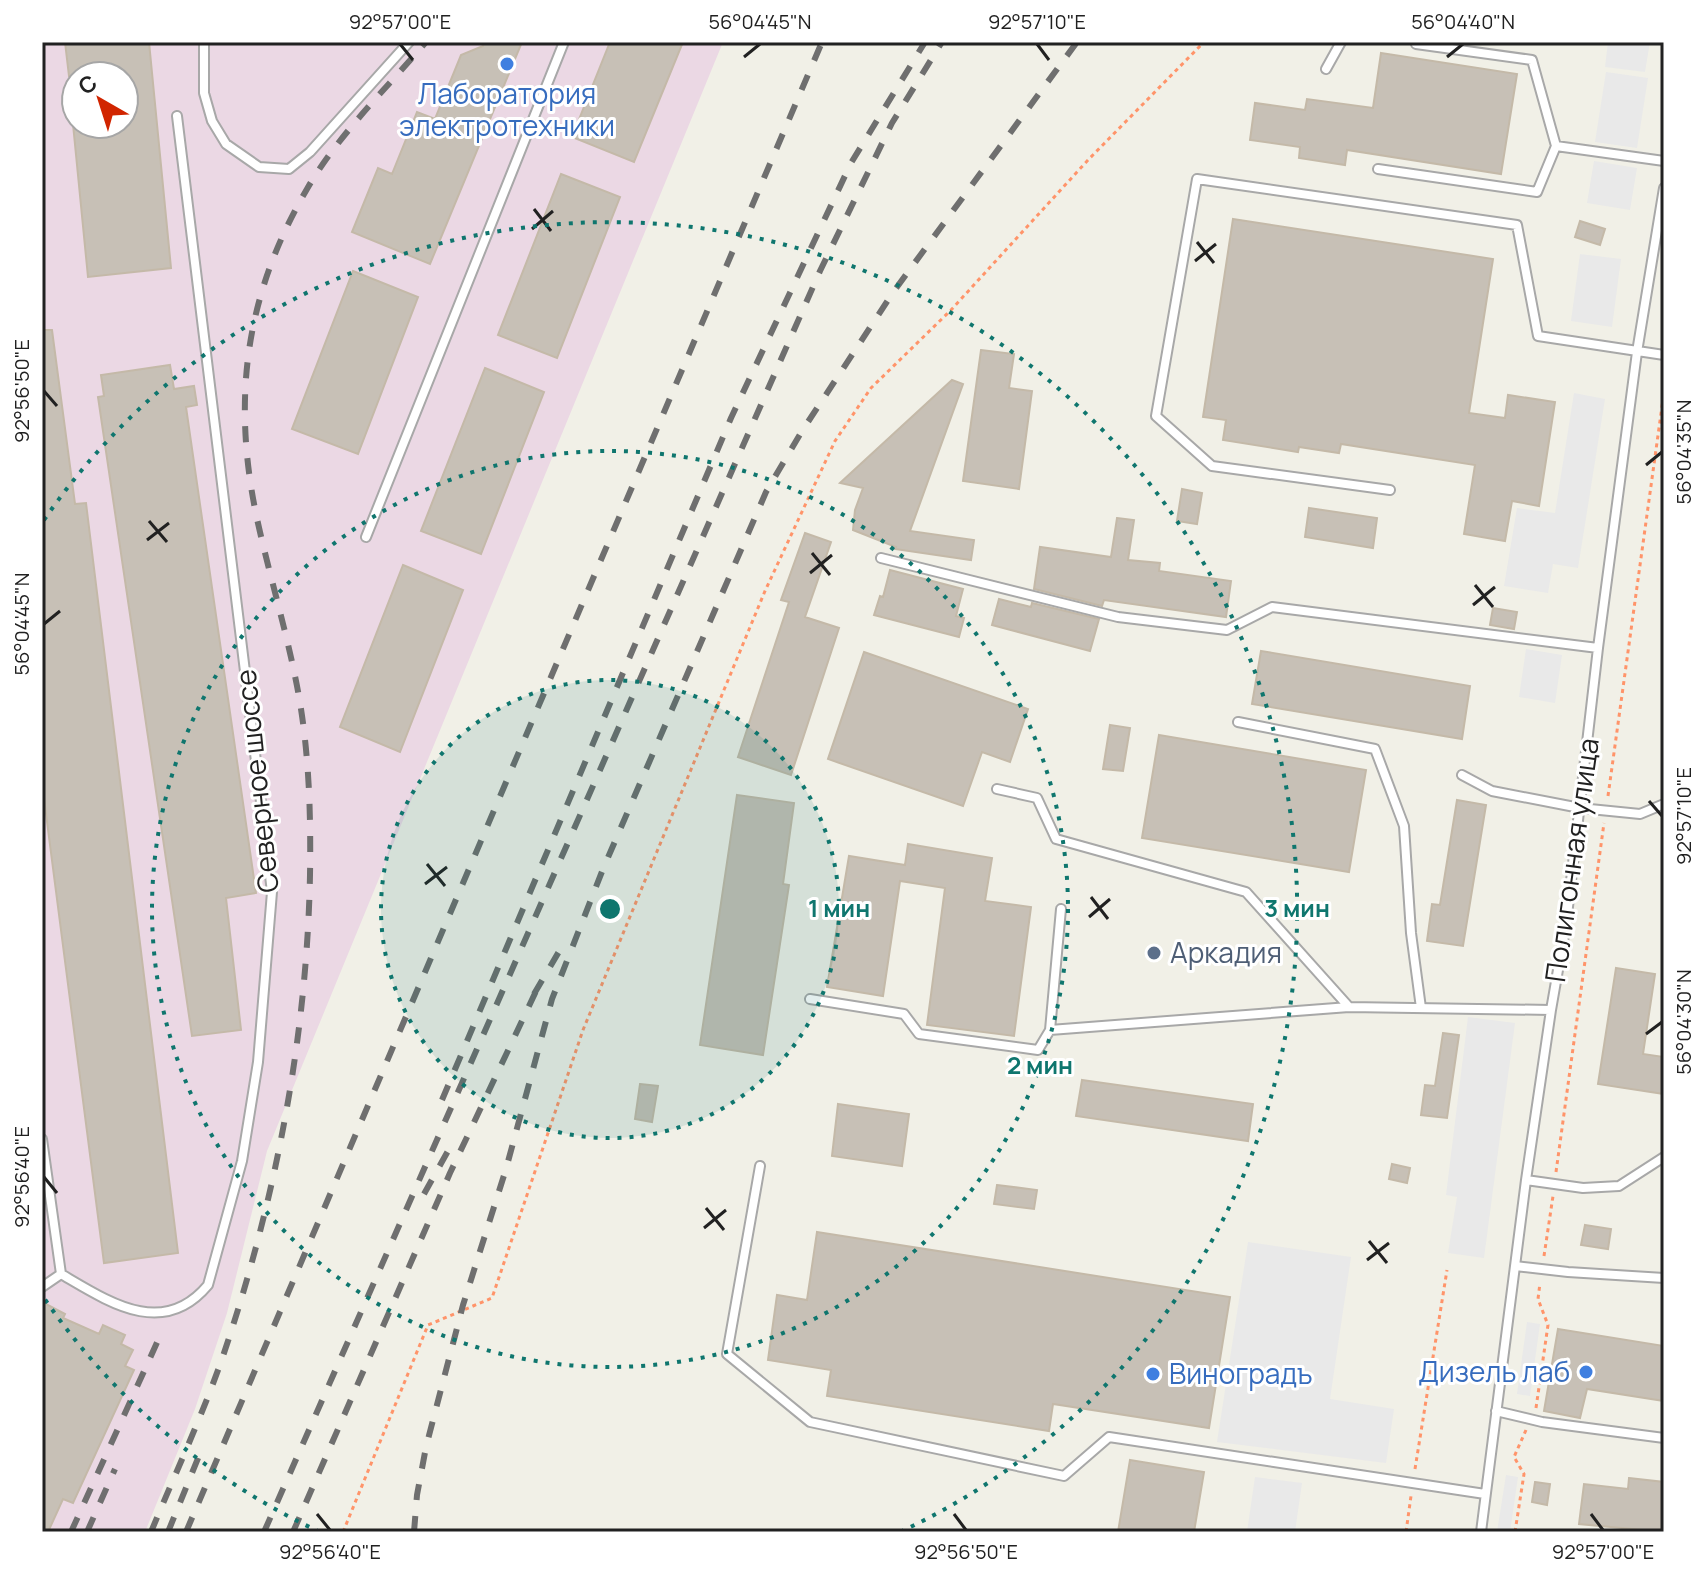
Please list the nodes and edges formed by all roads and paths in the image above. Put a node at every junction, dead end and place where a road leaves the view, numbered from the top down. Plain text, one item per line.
1 (204, 42) edge
2 (409, 42) edge
3 (564, 42) edge
4 (1204, 42) edge
5 (1341, 42) edge
6 (1416, 44) edge
7 (1326, 69) dead end
8 (177, 116) dead end
9 (1556, 146) junction
10 (1664, 161) edge
11 (1378, 169) dead end
12 (1664, 188) edge
13 (1637, 352) junction
14 (1664, 355) edge
15 (1664, 392) edge
16 (1390, 490) dead end
17 (366, 537) dead end
18 (881, 558) dead end
19 (1598, 648) junction
20 (1238, 722) dead end
21 (1462, 775) dead end
22 (997, 789) dead end
23 (1664, 804) edge
24 (1580, 808) junction
25 (1606, 811) junction
26 (1061, 909) dead end
27 (810, 999) dead end
28 (1349, 1007) junction
29 (1421, 1008) junction
30 (1551, 1010) junction
31 (1050, 1030) junction
32 (42, 1139) edge
33 (1664, 1157) edge
34 (760, 1166) dead end
35 (1526, 1180) junction
36 (1554, 1184) junction
37 (1515, 1266) junction
38 (1542, 1269) junction
39 (1447, 1270) dead end
40 (61, 1274) junction
41 (1664, 1278) edge
42 (42, 1287) edge
43 (1496, 1411) junction
44 (1531, 1420) junction
45 (1664, 1438) edge
46 (1412, 1484) junction
47 (1485, 1494) junction
48 (343, 1532) edge
49 (1406, 1532) edge
50 (1481, 1532) edge
51 (1515, 1532) edge

1 - 2 lane
3 - 17 lane
4 - 48 path
5 - 7 lane
6 - 9 lane
8 - 40 lane, Северное шоссе
9 - 10 lane
9 - 11 lane
12 - 13 lane, Полигонная улица
13 - 14 lane
13 - 16 lane
13 - 19 lane, Полигонная улица
15 - 25 path
18 - 19 lane
19 - 24 lane, Полигонная улица
20 - 29 lane
21 - 24 lane
22 - 28 lane
23 - 25 lane
24 - 25 lane
24 - 30 lane, Полигонная улица
25 - 36 path
26 - 31 lane
27 - 31 lane
28 - 29 lane
28 - 31 lane
29 - 30 lane
30 - 35 lane, Полигонная улица
32 - 40 lane
33 - 36 lane
34 - 46 lane
35 - 36 lane
35 - 37 lane, Полигонная улица
36 - 38 path
37 - 38 lane
37 - 43 lane, Полигонная улица
38 - 41 lane
38 - 44 path
39 - 46 path
40 - 42 lane
43 - 44 lane
43 - 47 lane, Полигонная улица
44 - 45 lane
44 - 51 path
46 - 47 lane
46 - 49 path
47 - 50 lane, Полигонная улица

